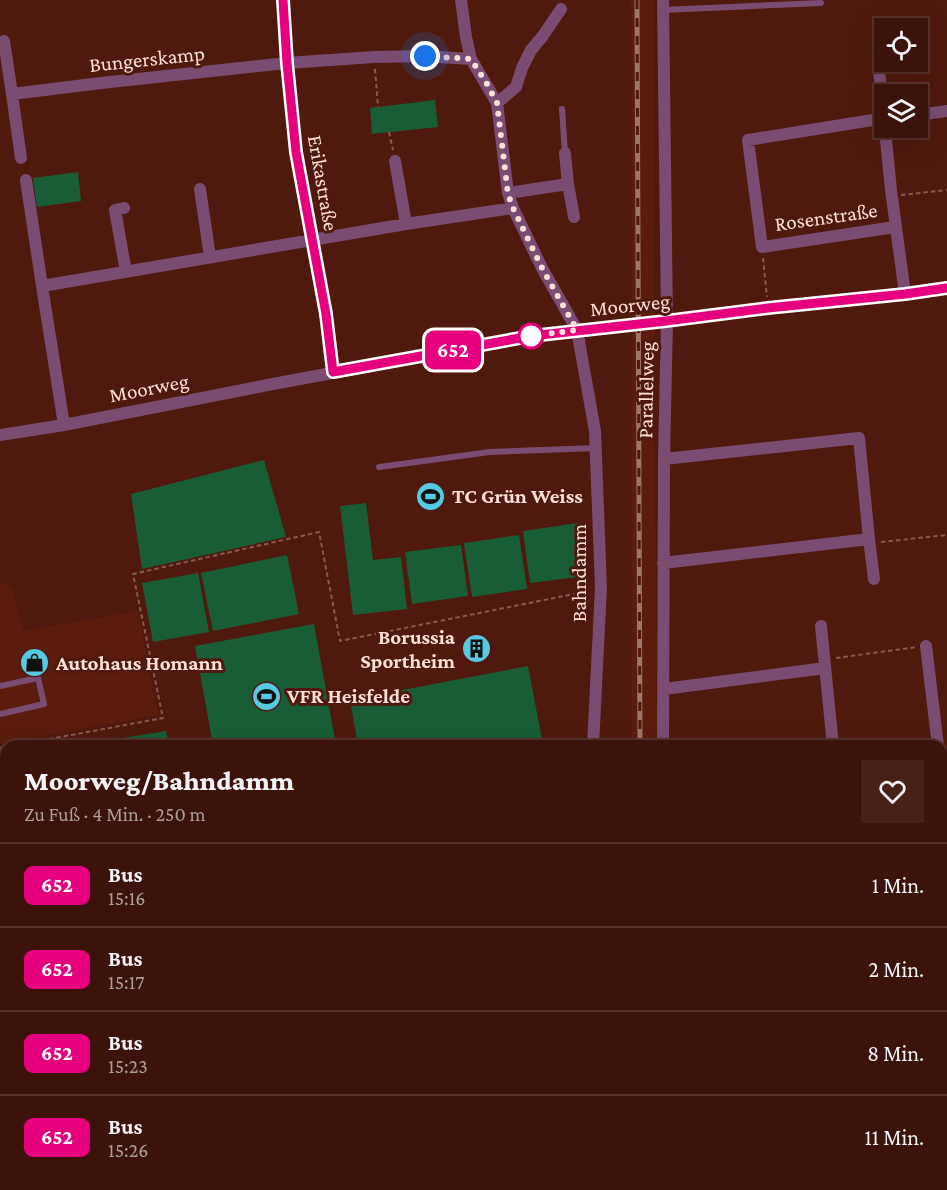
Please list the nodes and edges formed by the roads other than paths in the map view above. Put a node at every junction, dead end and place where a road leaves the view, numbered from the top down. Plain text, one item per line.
1 (283, 0) edge
2 (461, 0) edge
3 (821, 3) dead end
4 (663, 5) edge
5 (561, 9) dead end
6 (4, 41) dead end
7 (471, 59) junction
8 (287, 63) junction
9 (12, 94) junction
10 (497, 103) junction
11 (562, 109) dead end
12 (947, 111) edge
13 (928, 114) edge
14 (874, 121) edge
15 (886, 138) edge
16 (565, 153) joint
17 (21, 158) dead end
18 (395, 161) road end
19 (26, 180) dead end
20 (568, 184) junction
21 (200, 189) dead end
22 (508, 194) junction
23 (124, 208) dead end
24 (513, 208) junction
25 (574, 217) dead end
26 (406, 224) junction
27 (895, 227) junction
28 (313, 240) junction
29 (210, 257) junction
30 (126, 272) junction
31 (42, 286) junction
32 (947, 288) edge
33 (905, 294) junction
34 (666, 321) junction
35 (577, 330) junction
36 (333, 372) junction
37 (64, 425) junction
38 (0, 435) edge
39 (596, 448) junction
40 (664, 459) junction
41 (379, 467) dead end
42 (869, 541) junction
43 (663, 563) junction
44 (874, 579) dead end
45 (821, 626) dead end
46 (926, 646) road end
47 (825, 663) junction
48 (0, 686) edge
49 (664, 688) junction
50 (0, 714) edge
51 (593, 740) edge
52 (663, 740) edge
53 (833, 740) edge
54 (937, 740) edge

1 - 8 street, Erikastraße
2 - 7 street
3 - 4 lane
4 - 34 street, Parallelweg
5 - 10 street
6 - 9 street
7 - 8 street, Bungerskamp
7 - 10 street
8 - 9 street, Bungerskamp
8 - 28 street, Erikastraße
9 - 17 street
10 - 22 street, Bahndamm
11 - 16 lane
12 - 13 street
14 - 27 street, Rosenstraße
15 - 27 street
16 - 20 street
18 - 26 street
19 - 31 street
20 - 22 street
20 - 25 street
21 - 29 street
22 - 24 street, Bahndamm
23 - 30 street
24 - 26 street
24 - 35 street, Bahndamm
26 - 28 street
27 - 33 street
28 - 29 street
28 - 36 street, Erikastraße
29 - 30 street
30 - 31 street
31 - 37 street
32 - 33 street, Moorweg
33 - 34 street, Moorweg
34 - 35 street, Moorweg
34 - 40 street, Parallelweg
35 - 36 street, Moorweg
35 - 39 street, Bahndamm
36 - 37 street, Moorweg
37 - 38 street, Moorweg
39 - 41 lane
39 - 51 street, Bahndamm
40 - 42 street
40 - 43 street, Parallelweg
42 - 43 street
42 - 44 street
43 - 49 street, Parallelweg
45 - 47 street
46 - 54 street
47 - 49 street
47 - 53 street
48 - 50 lane
49 - 52 street, Parallelweg

